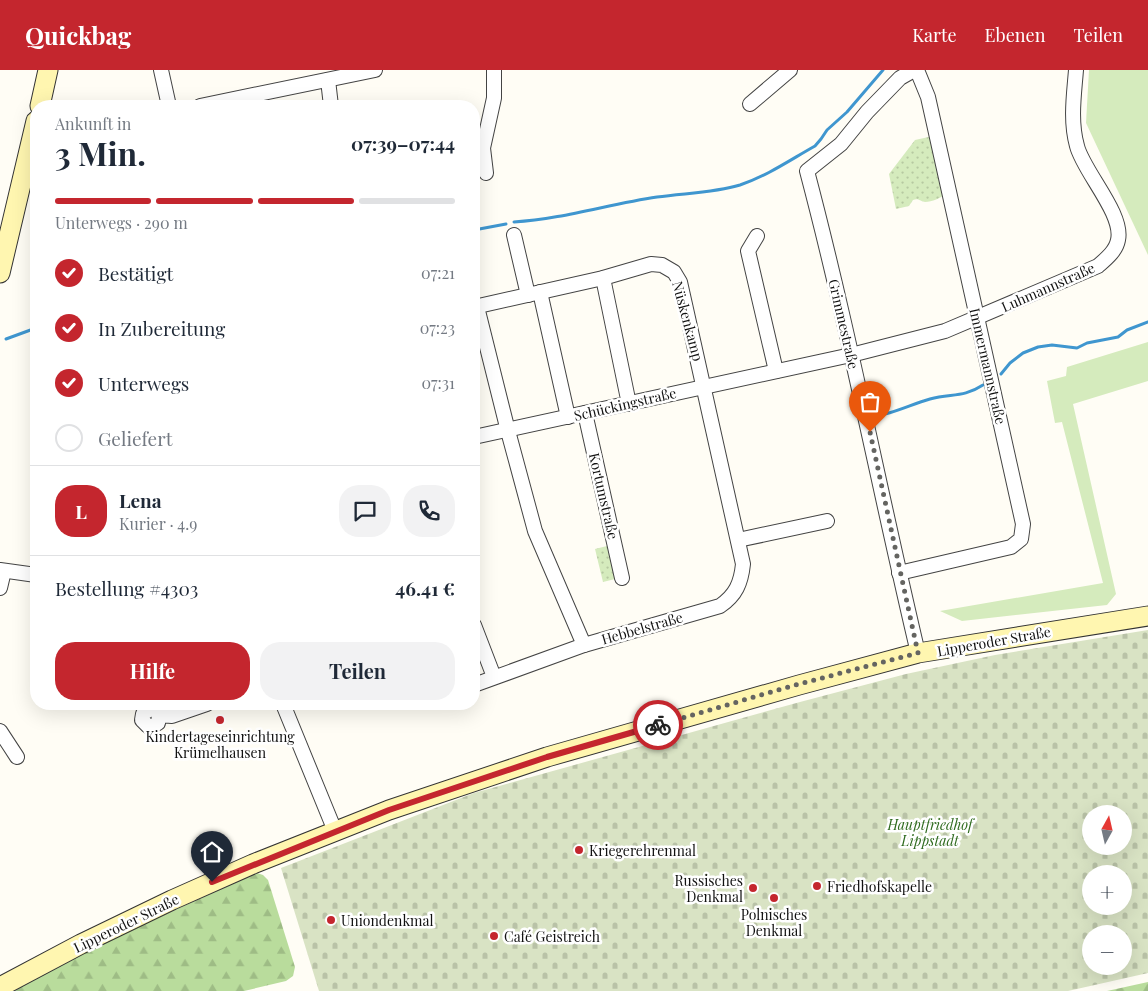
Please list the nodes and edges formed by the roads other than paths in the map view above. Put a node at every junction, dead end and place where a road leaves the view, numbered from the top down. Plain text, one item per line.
1 (48, 70) edge
2 (161, 70) edge
3 (375, 70) edge
4 (494, 70) edge
5 (790, 70) edge
6 (915, 70) edge
7 (1076, 70) edge
8 (345, 73) edge
9 (328, 80) junction
10 (41, 100) edge
11 (168, 100) edge
12 (230, 100) edge
13 (330, 100) edge
14 (750, 104) dead end
15 (30, 150) edge
16 (486, 174) dead end
17 (514, 235) dead end
18 (757, 236) dead end
19 (0, 273) edge
20 (603, 278) junction
21 (534, 293) junction
22 (480, 306) edge
23 (977, 318) junction
24 (480, 322) edge
25 (851, 355) junction
26 (776, 371) junction
27 (704, 386) junction
28 (629, 404) junction
29 (585, 414) junction
30 (568, 417) junction
31 (508, 431) junction
32 (480, 436) edge
33 (827, 521) dead end
34 (738, 540) junction
35 (2, 570) edge
36 (30, 573) edge
37 (899, 573) junction
38 (622, 578) dead end
39 (0, 588) edge
40 (1148, 616) edge
41 (480, 641) edge
42 (584, 645) junction
43 (918, 653) junction
44 (494, 677) junction
45 (480, 683) edge
46 (190, 710) edge
47 (286, 710) edge
48 (159, 715) dead end
49 (0, 731) edge
50 (17, 757) dead end
51 (336, 831) junction
52 (0, 986) edge

1 - 10 main road
2 - 11 street
3 - 8 street
4 - 16 street
5 - 14 street
6 - 23 street, Immermannstraße
6 - 25 street, Grimmestraße
7 - 23 street, Luhmannstraße
8 - 9 street
9 - 12 street
9 - 13 street
15 - 19 main road
17 - 21 street
18 - 26 street
20 - 21 street, Nüskenkamp
20 - 27 street, Nüskenkamp
20 - 28 street
21 - 22 street, Nüskenkamp
21 - 30 street
23 - 25 street, Luhmannstraße
23 - 37 street, Immermannstraße
24 - 31 street, Nüskenkamp
25 - 26 street, Schückingstraße
25 - 37 street, Grimmestraße
26 - 27 street, Schückingstraße
27 - 28 street, Schückingstraße
27 - 34 street, Hebbelstraße
28 - 29 street, Schückingstraße
29 - 30 street, Schückingstraße
29 - 38 street, Kortumstraße
30 - 31 street, Schückingstraße
31 - 32 street, Schückingstraße
31 - 42 street, Nüskenkamp
33 - 34 street
34 - 42 street, Hebbelstraße
35 - 36 street
35 - 39 street
37 - 43 street, Grimmestraße
40 - 43 main road, Lipperoder Straße
41 - 44 street
42 - 44 street, Hebbelstraße
43 - 51 main road, Lipperoder Straße
44 - 45 street, Hebbelstraße
46 - 48 street
47 - 51 street
49 - 50 street
51 - 52 main road, Lipperoder Straße

